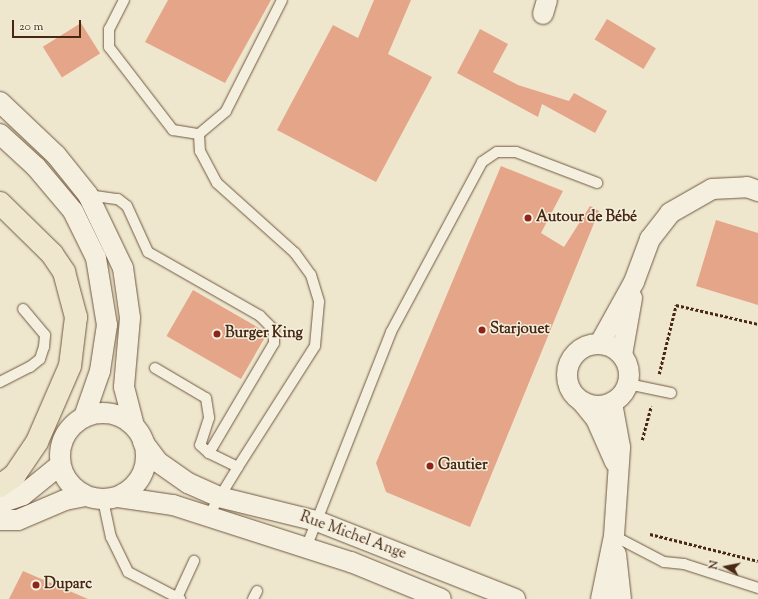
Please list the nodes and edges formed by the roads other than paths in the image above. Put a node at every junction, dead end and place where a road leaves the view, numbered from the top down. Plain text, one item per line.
1 (124, 0) edge
2 (282, 0) edge
3 (0, 102) edge
4 (0, 134) edge
5 (199, 134) junction
6 (597, 183) dead end
7 (758, 191) edge
8 (88, 195) junction
9 (0, 203) edge
10 (634, 282) junction
11 (23, 309) dead end
12 (600, 343) junction
13 (622, 355) junction
14 (155, 368) dead end
15 (0, 382) edge
16 (628, 384) junction
17 (671, 393) dead end
18 (583, 403) junction
19 (612, 403) junction
20 (84, 417) junction
21 (138, 434) junction
22 (209, 453) junction
23 (60, 465) junction
24 (238, 467) junction
25 (618, 468) junction
26 (0, 486) edge
27 (219, 497) junction
28 (102, 498) junction
29 (0, 503) edge
30 (207, 518) junction
31 (0, 520) edge
32 (318, 520) junction
33 (615, 531) junction
34 (306, 548) junction
35 (194, 562) dead end
36 (758, 588) edge
37 (178, 598) edge
38 (442, 599) edge
39 (515, 599) edge
40 (601, 599) edge
41 (621, 599) edge

1 - 5 lane
2 - 5 lane
3 - 8 street
4 - 20 street
5 - 24 lane
6 - 32 lane
7 - 10 street
8 - 21 street
8 - 22 lane
9 - 26 highway
10 - 12 street
10 - 13 street
11 - 15 lane
12 - 13 street
12 - 18 street
13 - 16 street
14 - 22 lane
16 - 17 lane
16 - 19 street
18 - 19 street
18 - 25 street
19 - 25 street
20 - 21 street
20 - 23 street
21 - 27 street, Rue Michel Ange
21 - 28 street
22 - 24 lane
23 - 28 street
23 - 29 street
24 - 27 lane
25 - 33 street
27 - 30 lane
27 - 32 street, Rue Michel Ange
28 - 30 street, Rue Michel Ange
28 - 31 street
28 - 37 lane
30 - 34 street, Rue Michel Ange
32 - 34 lane
32 - 39 street, Rue Michel Ange
33 - 36 lane
33 - 40 street
33 - 41 street
34 - 38 street, Rue Michel Ange
35 - 37 lane

